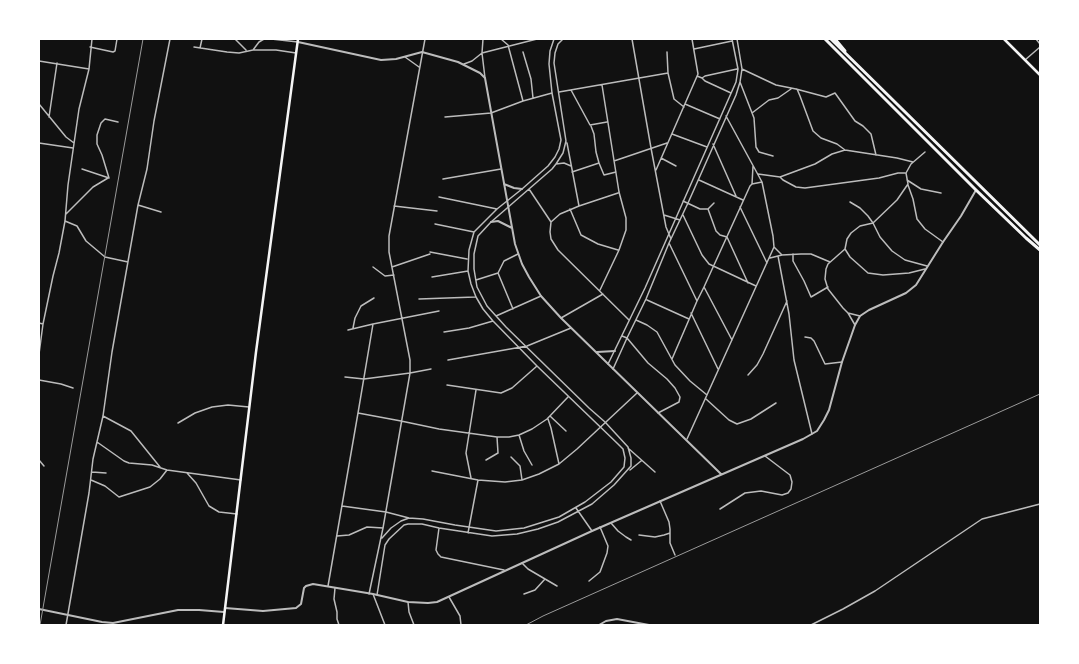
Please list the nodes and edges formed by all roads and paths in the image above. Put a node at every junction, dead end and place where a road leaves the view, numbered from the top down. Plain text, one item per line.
1 (92, 39) edge
2 (117, 39) edge
3 (170, 39) edge
4 (202, 39) edge
5 (235, 39) edge
6 (264, 39) edge
7 (271, 39) edge
8 (425, 39) edge
9 (483, 39) edge
10 (501, 39) edge
11 (536, 39) edge
12 (554, 39) edge
13 (563, 39) edge
14 (632, 39) edge
15 (692, 39) edge
16 (737, 39) edge
17 (825, 39) edge
18 (831, 39) edge
19 (835, 39) edge
20 (1004, 39) edge
21 (1036, 39) edge
22 (298, 40) edge
23 (732, 40) edge
24 (1040, 44) edge
25 (508, 45) junction
26 (90, 47) junction
27 (194, 47) dead end
28 (1040, 47) edge
29 (200, 48) junction
30 (694, 49) junction
31 (253, 50) junction
32 (247, 51) junction
33 (422, 52) junction
34 (523, 52) dead end
35 (667, 52) dead end
36 (296, 53) junction
37 (482, 53) junction
38 (405, 57) junction
39 (1025, 60) junction
40 (39, 61) edge
41 (57, 64) junction
42 (464, 64) junction
43 (419, 67) junction
44 (89, 69) junction
45 (738, 69) junction
46 (742, 69) junction
47 (668, 73) junction
48 (865, 73) junction
49 (1040, 75) edge
50 (697, 76) junction
51 (485, 78) junction
52 (639, 78) junction
53 (702, 78) junction
54 (740, 82) junction
55 (602, 85) junction
56 (792, 89) junction
57 (796, 89) junction
58 (571, 90) junction
59 (559, 92) junction
60 (552, 93) junction
61 (731, 93) junction
62 (533, 98) junction
63 (523, 101) junction
64 (39, 104) edge
65 (684, 105) junction
66 (491, 113) junction
67 (752, 113) junction
68 (726, 116) junction
69 (49, 117) junction
70 (445, 117) dead end
71 (720, 119) junction
72 (118, 122) dead end
73 (607, 122) junction
74 (590, 126) junction
75 (672, 134) junction
76 (566, 141) junction
77 (39, 143) edge
78 (74, 143) junction
79 (667, 143) junction
80 (713, 144) junction
81 (708, 147) junction
82 (73, 148) junction
83 (650, 148) junction
84 (845, 150) junction
85 (925, 152) dead end
86 (876, 155) junction
87 (772, 156) dead end
88 (661, 158) junction
89 (614, 161) junction
90 (913, 162) junction
91 (599, 163) junction
92 (556, 164) junction
93 (571, 166) junction
94 (676, 166) dead end
95 (753, 166) junction
96 (82, 169) dead end
97 (501, 169) junction
98 (656, 170) junction
99 (572, 172) junction
100 (616, 172) junction
101 (906, 173) junction
102 (758, 174) junction
103 (780, 177) junction
104 (109, 178) junction
105 (443, 179) dead end
106 (698, 179) junction
107 (906, 179) junction
108 (762, 182) junction
109 (504, 184) junction
110 (752, 184) junction
111 (908, 184) junction
112 (529, 188) junction
113 (522, 189) junction
114 (976, 190) junction
115 (619, 192) junction
116 (941, 193) dead end
117 (736, 196) junction
118 (439, 197) dead end
119 (508, 200) junction
120 (743, 200) junction
121 (683, 201) junction
122 (850, 202) dead end
123 (688, 203) junction
124 (714, 203) dead end
125 (138, 205) junction
126 (394, 206) junction
127 (578, 206) junction
128 (509, 207) junction
129 (740, 207) junction
130 (497, 209) junction
131 (570, 209) junction
132 (708, 209) junction
133 (437, 211) dead end
134 (161, 212) dead end
135 (66, 214) junction
136 (664, 215) junction
137 (683, 215) junction
138 (675, 218) junction
139 (680, 220) junction
140 (65, 221) junction
141 (491, 222) junction
142 (551, 222) junction
143 (873, 223) junction
144 (435, 224) dead end
145 (512, 228) junction
146 (474, 232) junction
147 (668, 233) junction
148 (727, 236) junction
149 (671, 239) junction
150 (943, 242) junction
151 (669, 243) junction
152 (1040, 245) edge
153 (774, 247) junction
154 (845, 249) junction
155 (619, 250) junction
156 (1040, 250) edge
157 (518, 254) junction
158 (793, 254) junction
159 (782, 255) junction
160 (778, 256) junction
161 (770, 258) junction
162 (468, 259) junction
163 (128, 262) junction
164 (830, 262) junction
165 (767, 264) junction
166 (373, 267) dead end
167 (392, 267) junction
168 (713, 267) junction
169 (926, 268) junction
170 (468, 271) junction
171 (498, 273) junction
172 (394, 275) junction
173 (432, 277) dead end
174 (476, 280) junction
175 (748, 283) junction
176 (756, 286) junction
177 (704, 287) junction
178 (828, 287) junction
179 (600, 290) junction
180 (603, 294) junction
181 (541, 296) junction
182 (476, 297) junction
183 (374, 298) dead end
184 (419, 298) dead end
185 (646, 300) junction
186 (696, 301) junction
187 (787, 301) junction
188 (513, 309) junction
189 (439, 311) dead end
190 (691, 313) junction
191 (848, 313) junction
192 (496, 316) junction
193 (860, 316) junction
194 (402, 318) junction
195 (561, 318) junction
196 (688, 319) junction
197 (629, 320) junction
198 (636, 320) junction
199 (493, 322) junction
200 (39, 323) edge
201 (43, 324) junction
202 (373, 324) junction
203 (855, 325) junction
204 (353, 328) junction
205 (571, 328) junction
206 (348, 330) dead end
207 (444, 332) dead end
208 (622, 336) junction
209 (804, 337) dead end
210 (627, 338) junction
211 (732, 340) junction
212 (527, 346) junction
213 (518, 347) junction
214 (596, 351) junction
215 (615, 351) junction
216 (39, 354) edge
217 (672, 359) junction
218 (448, 360) dead end
219 (842, 362) junction
220 (608, 364) junction
221 (537, 366) junction
222 (431, 369) dead end
223 (614, 369) junction
224 (719, 370) junction
225 (410, 374) junction
226 (748, 375) dead end
227 (557, 376) junction
228 (345, 378) dead end
229 (364, 379) junction
230 (39, 380) edge
231 (552, 381) junction
232 (447, 385) dead end
233 (73, 388) dead end
234 (476, 390) junction
235 (637, 393) junction
236 (708, 395) junction
237 (568, 396) junction
238 (706, 399) junction
239 (776, 403) dead end
240 (249, 407) junction
241 (358, 413) junction
242 (658, 413) junction
243 (103, 416) junction
244 (550, 416) junction
245 (547, 419) junction
246 (401, 421) junction
247 (605, 422) junction
248 (178, 423) dead end
249 (600, 427) junction
250 (566, 431) dead end
251 (469, 434) junction
252 (812, 434) junction
253 (519, 435) junction
254 (496, 437) junction
255 (686, 439) junction
256 (96, 442) junction
257 (628, 448) junction
258 (765, 456) junction
259 (511, 457) dead end
260 (39, 460) edge
261 (486, 460) dead end
262 (642, 460) junction
263 (559, 464) junction
264 (532, 465) dead end
265 (44, 466) dead end
266 (161, 468) junction
267 (167, 470) junction
268 (432, 471) dead end
269 (92, 472) junction
270 (627, 472) junction
271 (655, 472) dead end
272 (106, 473) dead end
273 (187, 473) junction
274 (722, 474) junction
275 (471, 478) junction
276 (91, 480) junction
277 (241, 480) junction
278 (478, 480) junction
279 (522, 480) junction
280 (611, 482) junction
281 (614, 485) junction
282 (660, 501) junction
283 (1040, 504) edge
284 (342, 506) junction
285 (576, 507) junction
286 (720, 509) dead end
287 (386, 512) junction
288 (579, 512) junction
289 (237, 514) junction
290 (409, 518) junction
291 (423, 519) junction
292 (611, 523) junction
293 (422, 524) junction
294 (468, 527) junction
295 (383, 528) junction
296 (439, 528) junction
297 (600, 528) junction
298 (592, 531) junction
299 (468, 533) junction
300 (670, 533) junction
301 (639, 535) dead end
302 (337, 536) junction
303 (380, 540) junction
304 (631, 540) dead end
305 (675, 555) dead end
306 (521, 562) junction
307 (375, 567) junction
308 (381, 568) junction
309 (504, 570) junction
310 (545, 579) junction
311 (589, 581) dead end
312 (328, 586) junction
313 (557, 586) dead end
314 (335, 588) junction
315 (369, 594) junction
316 (373, 594) junction
317 (524, 594) dead end
318 (377, 595) junction
319 (449, 596) junction
320 (408, 602) junction
321 (225, 608) junction
322 (39, 609) edge
323 (224, 612) junction
324 (67, 614) junction
325 (461, 624) edge
326 (641, 624) edge
327 (66, 625) edge
328 (223, 625) edge
329 (339, 625) edge
330 (385, 625) edge
331 (414, 625) edge
332 (457, 625) edge
333 (599, 625) edge
334 (649, 625) edge
335 (811, 625) edge

1 - 26 street
2 - 26 street
3 - 125 street
4 - 29 street
5 - 32 street
6 - 31 street
7 - 22 street
8 - 33 street
9 - 37 street
10 - 25 street
11 - 25 street
12 - 60 street
13 - 59 street
14 - 52 street
15 - 30 street
16 - 46 street
17 - 114 highway
18 - 48 highway
19 - 48 highway
20 - 39 main road
21 - 24 street
22 - 36 main road
22 - 38 street
23 - 30 street
23 - 45 street
25 - 37 street
25 - 63 street
26 - 44 street
27 - 29 street
28 - 39 street
29 - 32 street
30 - 50 street
31 - 32 street
31 - 36 street
33 - 38 street
33 - 42 street
33 - 43 street
34 - 62 street
35 - 47 street
36 - 240 main road
37 - 42 street
37 - 51 street
38 - 43 street
39 - 49 main road
40 - 41 street
41 - 44 street
41 - 69 street
42 - 51 street
43 - 126 street
44 - 78 street
45 - 53 street
45 - 61 street
46 - 54 street
46 - 56 street
47 - 52 street
47 - 65 street
48 - 152 highway
50 - 53 street
50 - 65 street
51 - 66 street
52 - 55 street
52 - 83 street
53 - 61 street
54 - 67 street
54 - 68 street
55 - 58 street
55 - 73 street
56 - 57 street
56 - 67 street
57 - 84 street
57 - 86 street
58 - 59 street
58 - 74 street
59 - 76 street
60 - 62 street
60 - 113 street
61 - 71 street
62 - 63 street
63 - 66 street
64 - 69 street
65 - 71 street
65 - 75 street
66 - 70 street
66 - 97 street
67 - 87 street
68 - 80 street
68 - 95 street
69 - 78 street
71 - 81 street
72 - 104 street
73 - 74 street
73 - 89 street
74 - 91 street
75 - 79 street
75 - 81 street
76 - 92 street
76 - 93 street
77 - 82 street
78 - 82 street
79 - 83 street
79 - 88 street
80 - 106 street
80 - 117 street
81 - 121 street
82 - 135 street
83 - 89 street
83 - 98 street
84 - 86 street
84 - 103 street
85 - 90 street
86 - 90 street
88 - 94 street
88 - 98 street
89 - 100 street
90 - 101 street
91 - 99 street
91 - 100 street
92 - 93 street
92 - 112 street
93 - 99 street
95 - 102 street
95 - 110 street
96 - 104 street
97 - 105 street
97 - 109 street
98 - 136 street
99 - 127 street
100 - 115 street
101 - 103 street
101 - 107 street
102 - 103 street
102 - 108 street
104 - 135 street
106 - 117 street
106 - 123 street
107 - 111 street
107 - 116 street
108 - 110 street
108 - 153 street
109 - 113 street
109 - 119 street
110 - 120 street
111 - 143 street
111 - 150 street
112 - 128 street
112 - 142 street
113 - 119 street
114 - 150 street
114 - 156 highway
115 - 127 street
115 - 155 street
117 - 120 street
118 - 130 street
119 - 128 street
119 - 130 street
120 - 129 street
121 - 123 street
121 - 138 street
122 - 143 street
123 - 132 street
123 - 137 street
124 - 132 street
125 - 134 street
125 - 163 street
126 - 133 street
126 - 167 street
127 - 131 street
128 - 141 street
128 - 145 street
129 - 148 street
129 - 165 street
130 - 146 street
131 - 142 street
131 - 155 street
132 - 148 street
135 - 140 street
136 - 138 street
136 - 147 street
137 - 139 street
137 - 168 street
138 - 139 street
138 - 147 street
139 - 149 street
140 - 163 street
140 - 201 street
141 - 145 street
141 - 174 street
142 - 179 street
143 - 154 street
143 - 169 street
144 - 146 street
145 - 157 street
146 - 162 street
147 - 149 street
147 - 197 street
148 - 168 street
148 - 175 street
149 - 151 street
150 - 169 street
151 - 185 street
151 - 186 street
153 - 159 street
153 - 161 street
154 - 164 street
154 - 169 street
155 - 179 street
157 - 171 street
157 - 181 street
158 - 159 street
158 - 164 street
158 - 178 street
159 - 160 street
160 - 161 street
160 - 187 street
161 - 165 street
162 - 167 street
162 - 170 street
163 - 243 street
164 - 178 street
165 - 176 street
166 - 172 street
167 - 172 street
168 - 175 street
168 - 177 street
169 - 193 street
170 - 173 street
170 - 182 street
171 - 174 street
171 - 188 street
172 - 194 street
174 - 192 street
175 - 176 street
176 - 211 street
177 - 186 street
177 - 211 street
178 - 191 street
179 - 180 street
180 - 195 street
180 - 197 street
181 - 188 street
181 - 195 street
182 - 184 street
182 - 199 street
183 - 204 street
185 - 196 street
185 - 198 street
186 - 190 street
187 - 226 street
187 - 252 street
188 - 192 street
189 - 194 street
190 - 196 street
190 - 224 street
191 - 193 street
191 - 203 street
192 - 212 street
193 - 203 street
194 - 202 street
194 - 225 street
195 - 205 street
196 - 217 street
197 - 208 street
198 - 210 street
198 - 217 street
199 - 207 street
199 - 213 street
200 - 201 street
201 - 216 street
202 - 204 street
202 - 229 street
203 - 219 street
204 - 206 street
205 - 212 street
205 - 214 street
208 - 210 street
208 - 215 street
209 - 219 street
210 - 223 street
210 - 242 street
211 - 224 street
212 - 213 street
212 - 227 street
213 - 218 street
213 - 221 street
214 - 215 street
214 - 220 street
215 - 220 street
217 - 236 street
219 - 252 street
220 - 223 street
221 - 231 street
221 - 234 street
222 - 225 street
223 - 235 street
224 - 236 street
225 - 229 street
225 - 246 street
227 - 231 street
227 - 247 street
228 - 229 street
229 - 241 street
230 - 233 street
231 - 237 street
232 - 234 street
234 - 251 street
235 - 242 street
235 - 247 street
236 - 238 street
237 - 244 street
237 - 249 street
238 - 239 street
238 - 255 street
240 - 248 street
240 - 277 main road
241 - 246 street
241 - 284 street
242 - 255 street
243 - 256 street
243 - 266 street
244 - 245 street
244 - 250 street
245 - 253 street
245 - 263 street
246 - 251 street
246 - 287 street
247 - 249 street
247 - 257 street
249 - 263 street
249 - 280 street
251 - 254 street
251 - 275 street
252 - 258 street
253 - 254 street
253 - 264 street
254 - 261 street
255 - 274 street
256 - 266 street
256 - 269 street
257 - 262 street
257 - 270 street
258 - 274 street
258 - 286 street
259 - 279 street
260 - 265 street
262 - 270 street
262 - 271 street
263 - 279 street
266 - 267 street
267 - 273 street
267 - 276 street
268 - 275 street
269 - 272 street
269 - 276 street
270 - 281 street
273 - 277 street
273 - 289 street
274 - 282 street
275 - 278 street
276 - 324 street
277 - 289 main road
278 - 279 street
278 - 294 street
280 - 281 street
280 - 285 street
281 - 288 street
282 - 292 street
282 - 300 street
283 - 335 street
284 - 287 street
284 - 302 street
285 - 288 street
285 - 294 street
287 - 290 street
287 - 295 street
288 - 298 street
288 - 299 street
289 - 321 main road
290 - 291 street
290 - 303 street
291 - 293 street
291 - 294 street
292 - 297 street
292 - 304 street
293 - 296 street
293 - 308 street
294 - 299 street
295 - 302 street
295 - 303 street
296 - 299 street
296 - 309 street
297 - 298 street
297 - 311 street
298 - 306 street
300 - 301 street
300 - 305 street
302 - 312 street
303 - 307 street
306 - 309 street
306 - 310 street
307 - 308 street
307 - 315 street
308 - 318 street
309 - 319 street
310 - 313 street
310 - 317 street
312 - 314 street
312 - 321 street
314 - 315 street
314 - 329 street
315 - 316 street
316 - 318 street
316 - 330 street
318 - 320 street
319 - 320 street
319 - 325 street
320 - 331 street
321 - 323 main road
322 - 324 street
323 - 324 street
323 - 328 main road
324 - 327 street
325 - 332 street
326 - 333 street
326 - 334 street

